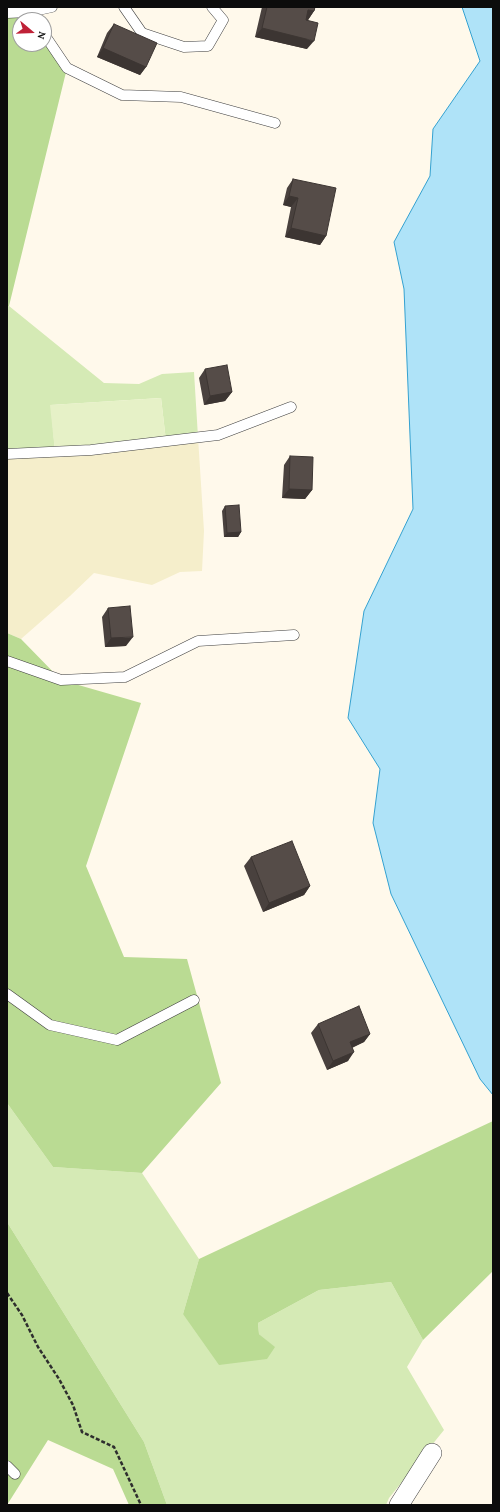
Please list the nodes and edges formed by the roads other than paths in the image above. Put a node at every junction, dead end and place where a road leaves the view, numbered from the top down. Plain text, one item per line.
1 (52, 7) edge
2 (124, 7) edge
3 (212, 7) edge
4 (41, 12) edge
5 (52, 46) edge
6 (275, 123) dead end
7 (291, 407) dead end
8 (7, 454) edge
9 (294, 635) dead end
10 (7, 661) edge
11 (7, 994) edge
12 (194, 1000) dead end
13 (432, 1453) dead end
14 (7, 1466) edge
15 (15, 1474) dead end
16 (399, 1505) edge

1 - 4 lane
2 - 3 lane
5 - 6 lane
7 - 8 lane
9 - 10 lane
11 - 12 lane
13 - 16 street
14 - 15 lane

